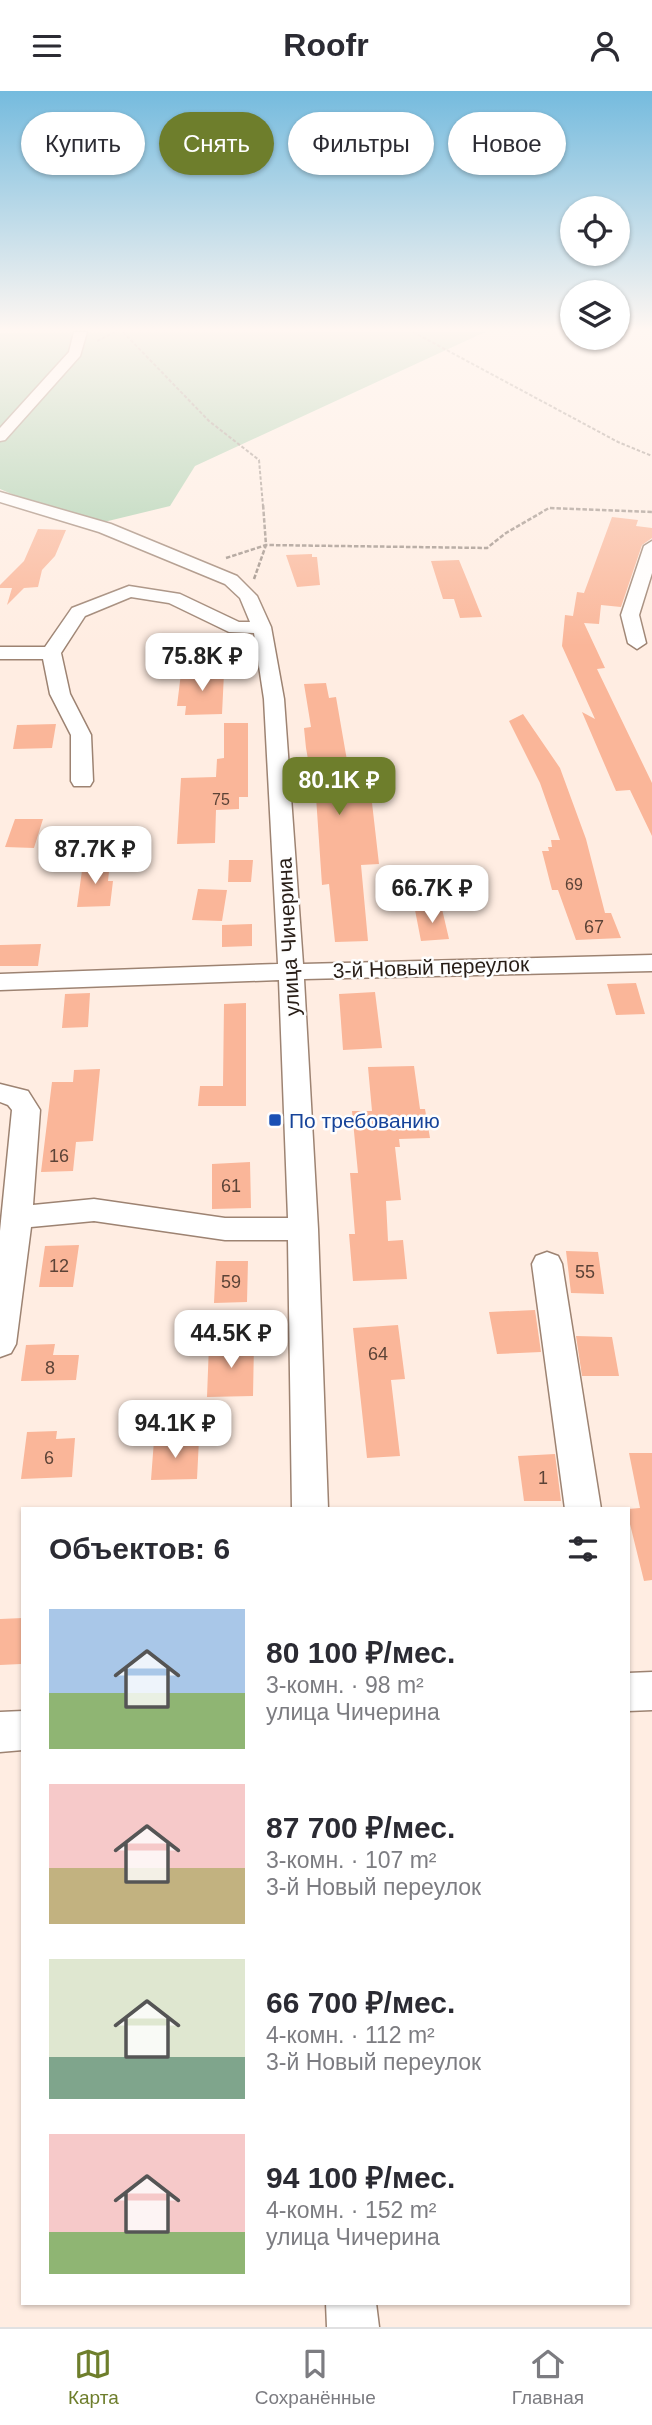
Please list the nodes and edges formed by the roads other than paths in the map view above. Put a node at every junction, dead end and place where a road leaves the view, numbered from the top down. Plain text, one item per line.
1 (0, 497) edge
2 (652, 546) edge
3 (262, 627) junction
4 (637, 643) dead end
5 (0, 653) edge
6 (51, 653) junction
7 (82, 781) dead end
8 (652, 963) edge
9 (291, 971) junction
10 (0, 982) edge
11 (0, 1093) edge
12 (17, 1217) junction
13 (303, 1229) junction
14 (547, 1264) dead end
15 (0, 1344) edge
16 (310, 1507) edge
17 (583, 1507) edge
18 (652, 1691) edge
19 (630, 1692) edge
20 (21, 1730) edge
21 (0, 1732) edge
22 (351, 2305) edge
23 (353, 2327) edge

1 - 3 street, улица Чичерина
2 - 4 street
3 - 6 street
3 - 9 street, улица Чичерина
5 - 6 street
6 - 7 street
8 - 9 street, 3-й Новый переулок
9 - 10 street, 3-й Новый переулок
9 - 13 street, улица Чичерина
11 - 12 street
12 - 13 street
12 - 15 street
13 - 16 street, улица Чичерина
14 - 17 street
18 - 19 street
20 - 21 street
22 - 23 street

